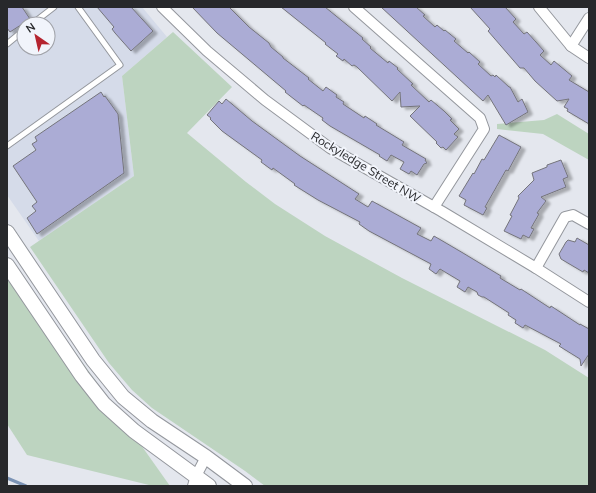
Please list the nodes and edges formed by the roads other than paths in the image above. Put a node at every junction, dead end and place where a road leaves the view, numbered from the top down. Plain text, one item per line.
1 (54, 7) edge
2 (78, 7) edge
3 (162, 7) edge
4 (354, 7) edge
5 (539, 7) edge
6 (42, 16) edge
7 (589, 18) edge
8 (16, 37) edge
9 (7, 44) edge
10 (571, 46) junction
11 (589, 58) edge
12 (7, 146) edge
13 (434, 207) junction
14 (589, 224) edge
15 (7, 232) edge
16 (7, 265) edge
17 (536, 268) junction
18 (589, 302) edge
19 (206, 457) junction
20 (194, 481) edge
21 (209, 486) edge
22 (245, 486) edge

1 - 6 lane
2 - 12 lane
3 - 13 street, Rockyledge Street NW
4 - 13 street
5 - 10 street
7 - 10 street
8 - 9 lane
10 - 11 street
13 - 17 street, Rockyledge Street NW
14 - 17 street
15 - 19 main road
16 - 20 main road
17 - 18 street, Rockyledge Street NW
19 - 20 street
19 - 22 main road
20 - 21 main road

